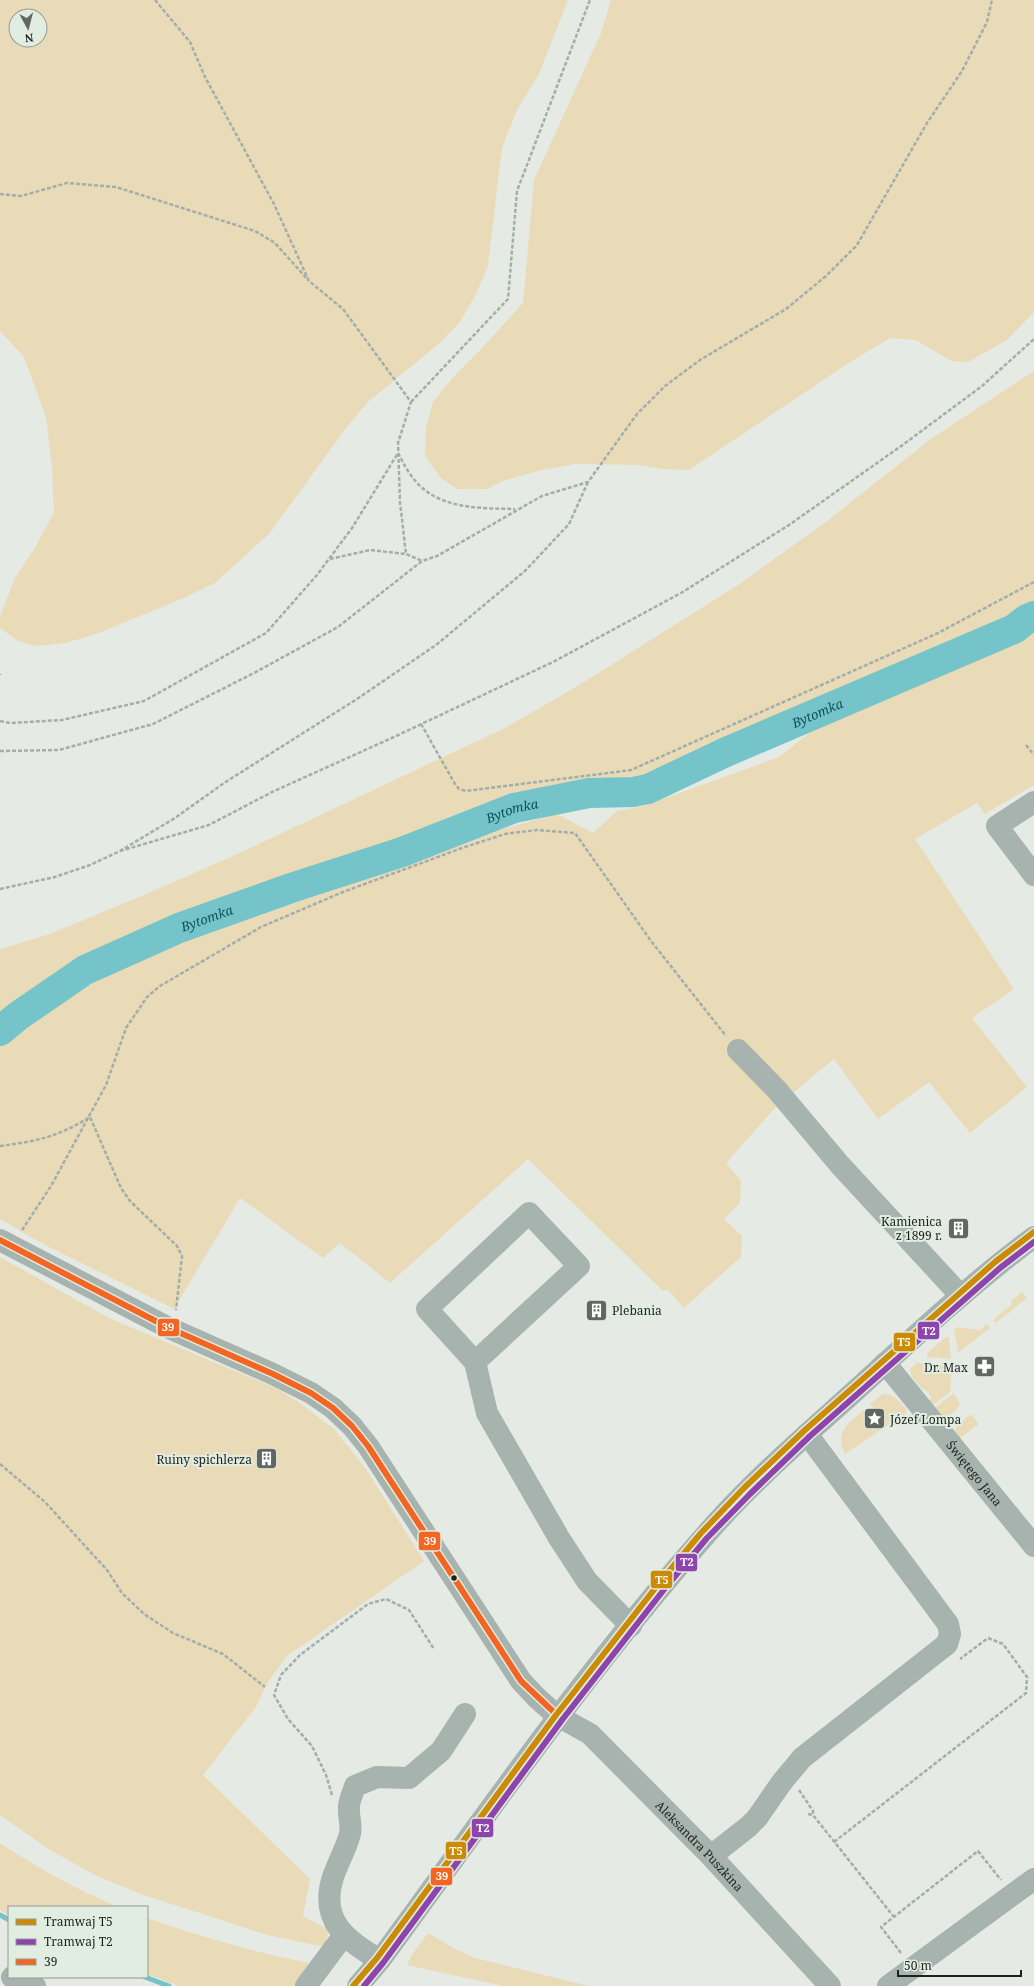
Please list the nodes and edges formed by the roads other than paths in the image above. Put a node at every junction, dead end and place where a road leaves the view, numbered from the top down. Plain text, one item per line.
1 (1034, 802) edge
2 (1034, 875) edge
3 (738, 1050) road end
4 (1034, 1237) edge
5 (6, 1243) edge
6 (961, 1296) junction
7 (475, 1362) junction
8 (885, 1363) junction
9 (808, 1434) junction
10 (1034, 1546) edge
11 (630, 1626) junction
12 (465, 1714) dead end
13 (559, 1717) junction
14 (711, 1856) junction
15 (1034, 1879) edge
16 (344, 1935) junction
17 (380, 1960) junction
18 (15, 1978) edge
19 (367, 1983) edge
20 (35, 1986) edge
21 (306, 1986) edge
22 (830, 1986) edge
23 (888, 1986) edge

1 - 2 street
3 - 6 street
4 - 6 street
5 - 13 street, Aleksandra Puszkina
6 - 8 street
7 - 7 street
7 - 11 street
8 - 9 street
8 - 10 street, Świętego Jana
9 - 11 street
9 - 14 street
11 - 13 street
12 - 16 street
13 - 14 street, Aleksandra Puszkina
13 - 17 street
14 - 22 street, Aleksandra Puszkina
15 - 23 street
16 - 17 street
16 - 21 street
17 - 19 street
18 - 20 street

